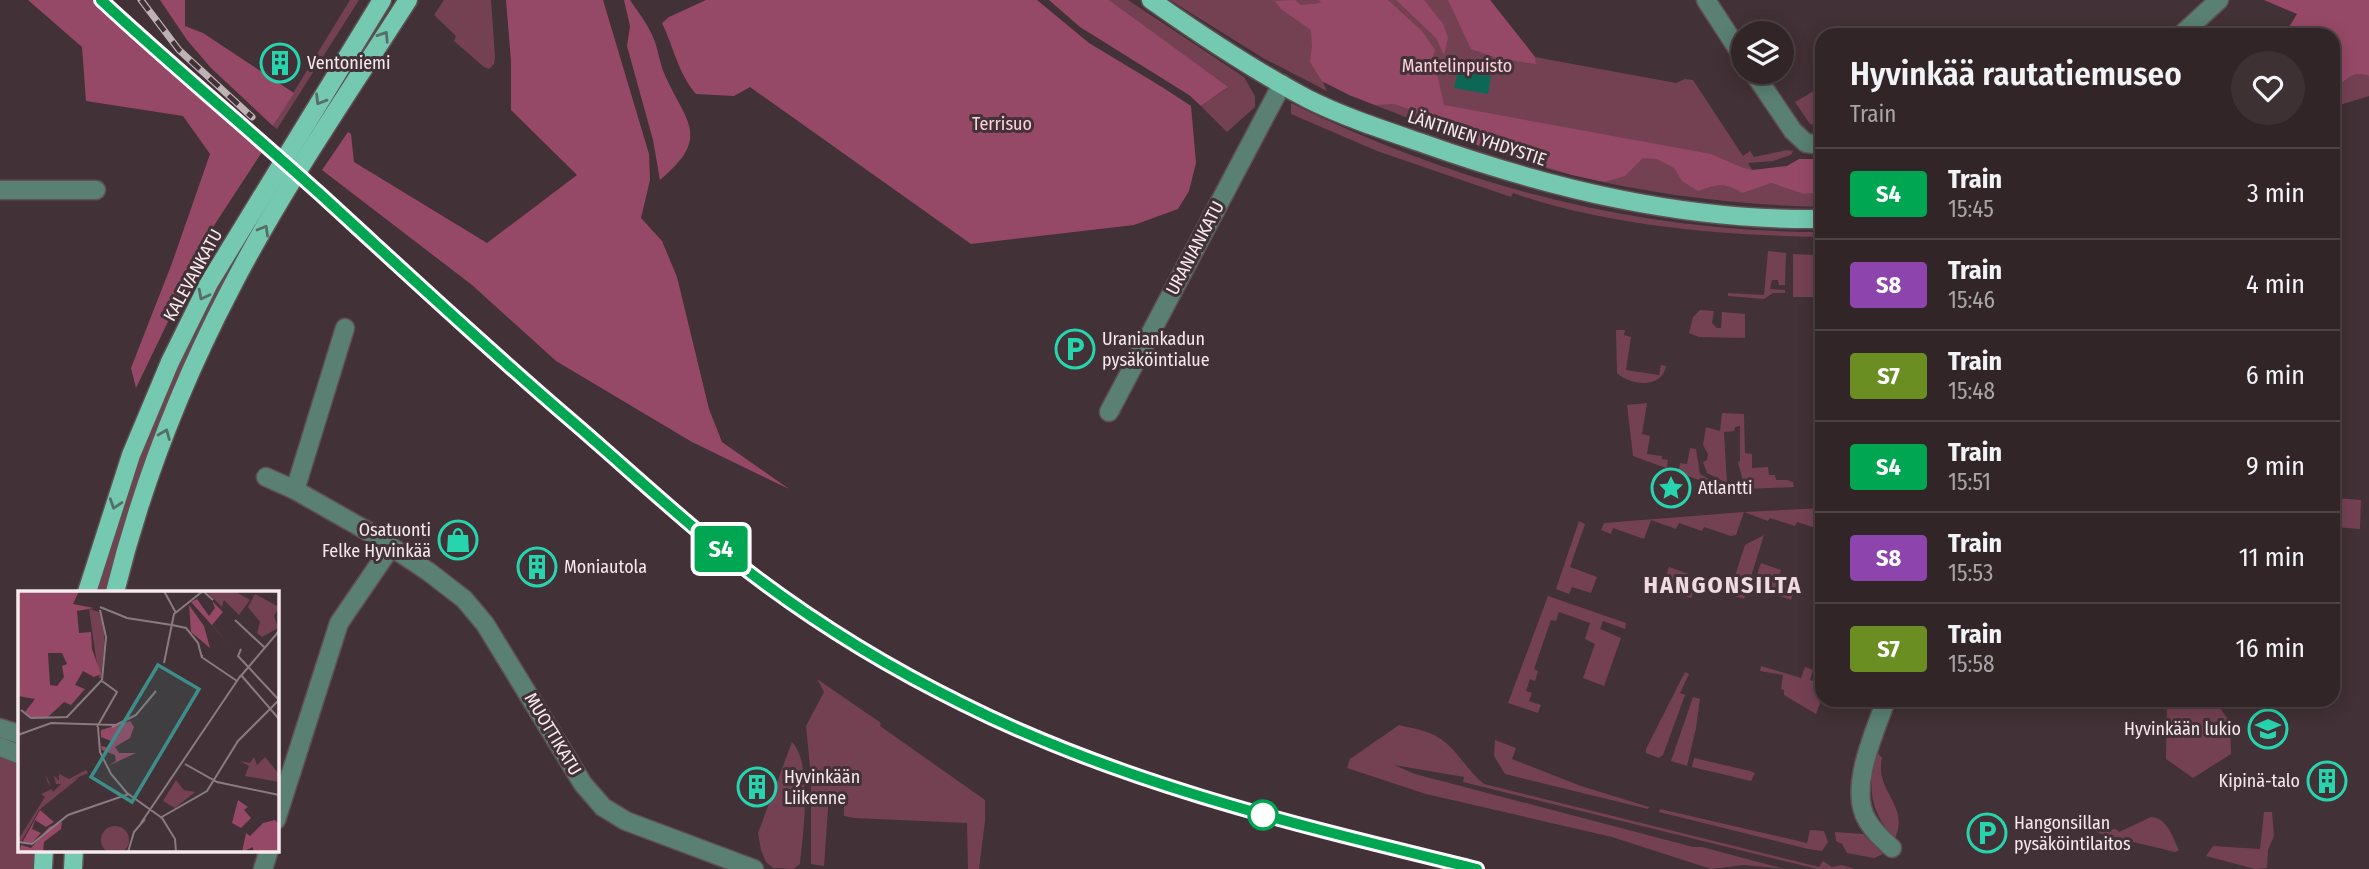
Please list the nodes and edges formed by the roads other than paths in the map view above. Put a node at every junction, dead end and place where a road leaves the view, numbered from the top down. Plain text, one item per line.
1 (382, 0) edge
2 (408, 0) edge
3 (1151, 0) edge
4 (1706, 0) edge
5 (2218, 0) edge
6 (2188, 28) edge
7 (1731, 39) edge
8 (1282, 84) junction
9 (1761, 84) edge
10 (1815, 144) edge
11 (0, 190) edge
12 (96, 190) dead end
13 (1815, 219) edge
14 (345, 328) dead end
15 (1109, 412) dead end
16 (266, 477) dead end
17 (295, 490) junction
18 (391, 547) junction
19 (89, 591) edge
20 (117, 591) edge
21 (1884, 707) edge
22 (0, 728) edge
23 (18, 734) edge
24 (0, 747) edge
25 (18, 754) edge
26 (278, 814) edge
27 (1892, 848) dead end
28 (267, 852) edge
29 (263, 869) edge
30 (754, 869) edge

1 -> 19 main road, KALEVANKATU
20 -> 2 main road
3 - 8 main road, LÄNTINEN YHDYSTIE
4 - 7 street
5 - 6 street
8 - 13 main road, LÄNTINEN YHDYSTIE
8 - 15 street, URANIANKATU
9 - 10 street
11 - 12 street
14 - 17 street
16 - 17 street, MUOTTIKATU
17 - 18 street, MUOTTIKATU
18 - 26 street
18 - 30 street, MUOTTIKATU
21 - 27 street
22 - 23 street
24 - 25 street
28 - 29 street

